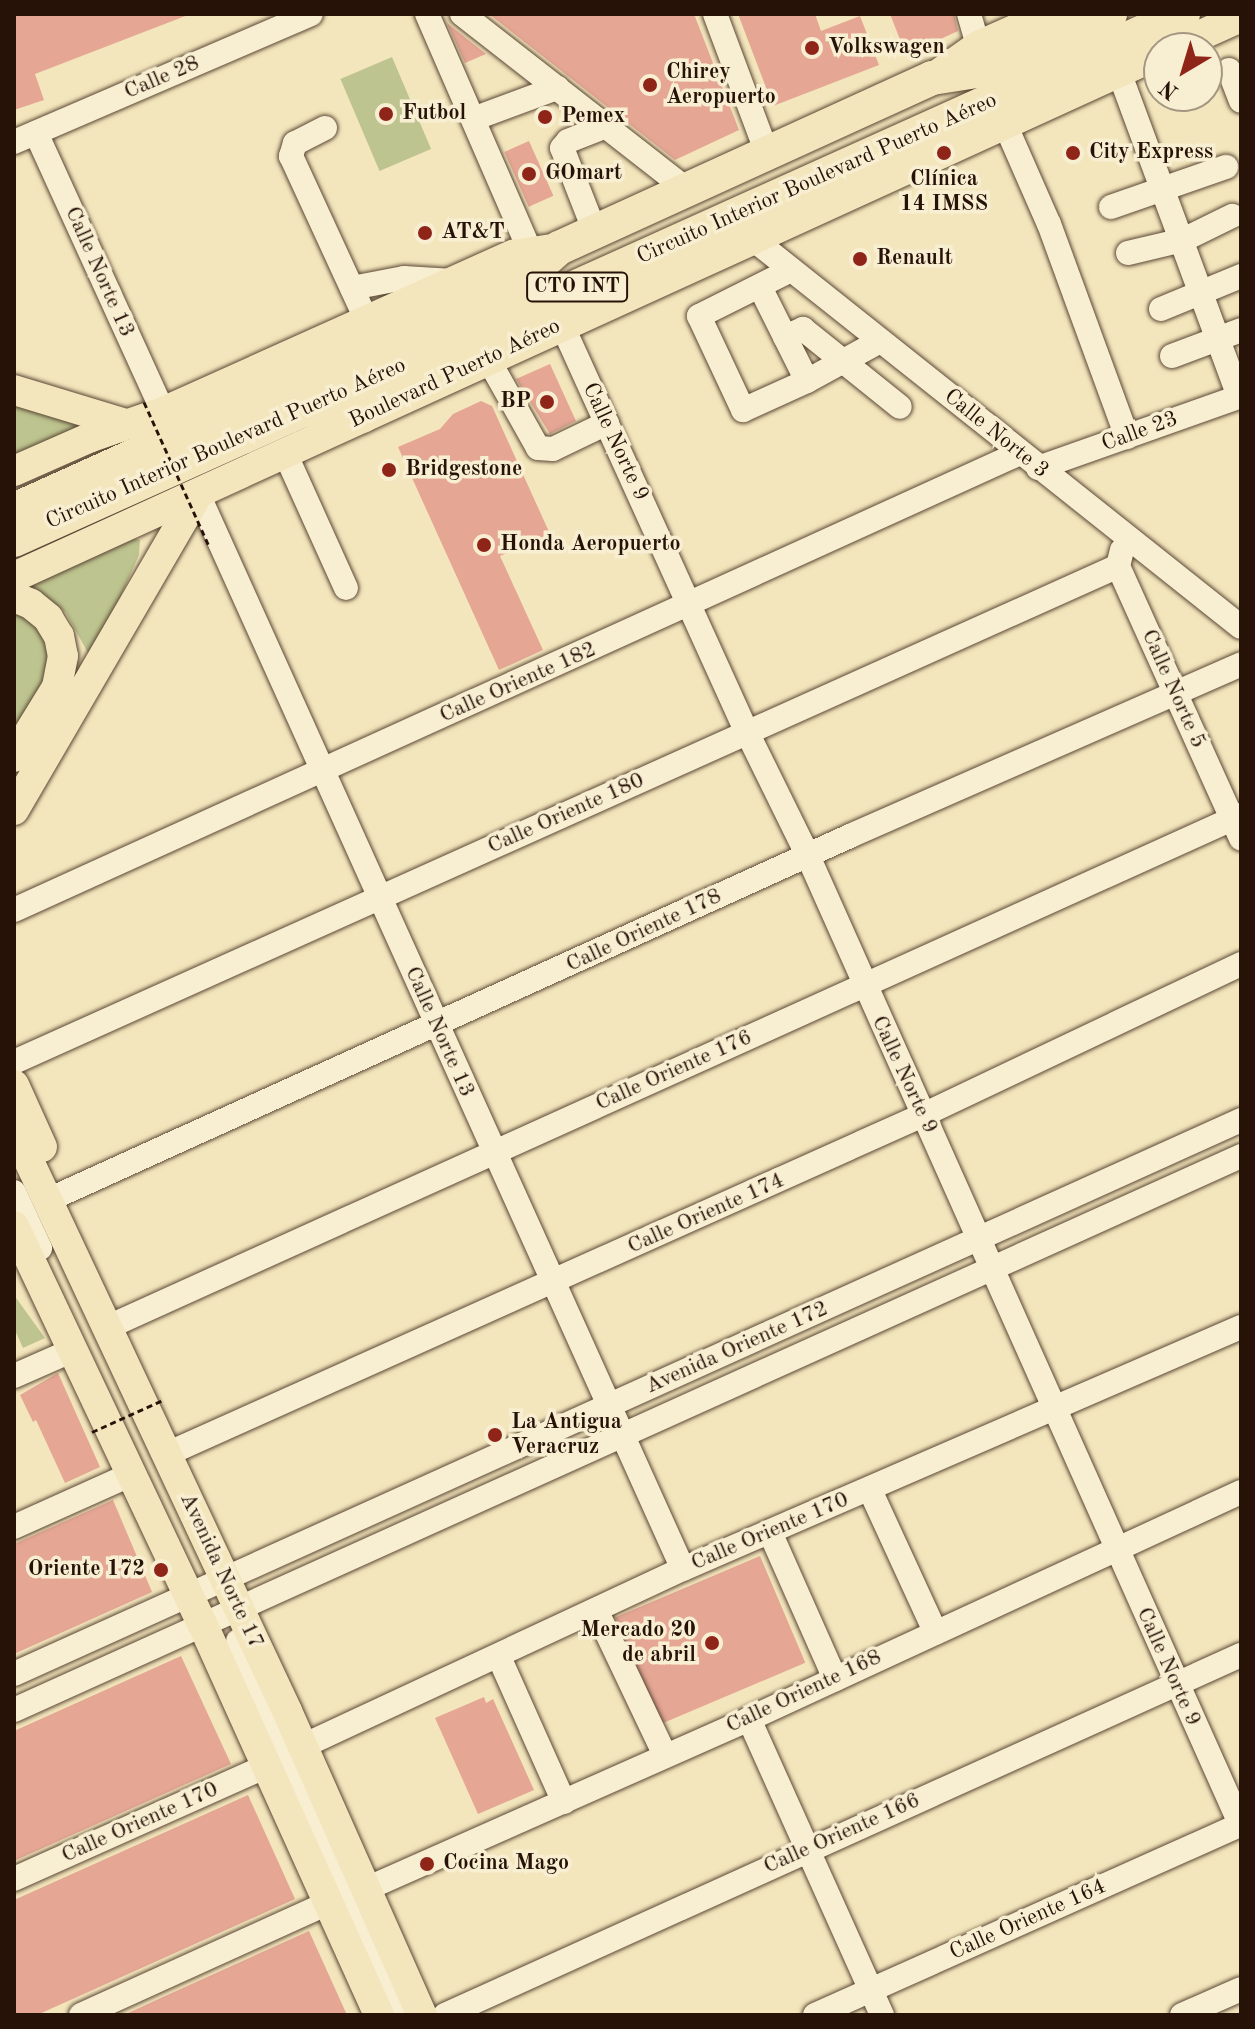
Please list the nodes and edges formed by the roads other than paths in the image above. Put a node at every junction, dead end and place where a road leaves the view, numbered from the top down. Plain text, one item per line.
1 (311, 14) edge
2 (427, 14) edge
3 (462, 14) edge
4 (715, 14) edge
5 (969, 14) edge
6 (1050, 14) edge
7 (1110, 14) edge
8 (1183, 14) edge
9 (1241, 17) edge
10 (1208, 32) edge
11 (978, 46) junction
12 (1143, 61) edge
13 (1229, 70) dead end
14 (1119, 72) junction
15 (932, 78) junction
16 (557, 88) junction
17 (1241, 101) edge
18 (473, 119) junction
19 (1005, 124) junction
20 (606, 126) junction
21 (325, 128) dead end
22 (25, 137) edge
23 (895, 143) junction
24 (767, 153) junction
25 (1226, 167) dead end
26 (867, 187) junction
27 (1165, 188) junction
28 (687, 190) junction
29 (1111, 207) dead end
30 (1232, 216) dead end
31 (595, 232) junction
32 (753, 239) junction
33 (1183, 240) junction
34 (545, 250) junction
35 (1128, 253) dead end
36 (791, 270) junction
37 (1241, 276) edge
38 (455, 281) junction
39 (760, 287) junction
40 (352, 288) junction
41 (1201, 292) junction
42 (1161, 309) dead end
43 (367, 321) junction
44 (562, 325) junction
45 (1230, 335) edge
46 (785, 337) junction
47 (880, 341) junction
48 (1172, 356) dead end
49 (488, 359) junction
50 (847, 361) junction
51 (807, 381) junction
52 (14, 390) edge
53 (1240, 396) edge
54 (900, 407) dead end
55 (305, 409) junction
56 (145, 413) junction
57 (363, 416) junction
58 (607, 423) junction
59 (1127, 437) junction
60 (285, 453) junction
61 (1029, 461) junction
62 (14, 471) edge
63 (198, 494) junction
64 (14, 510) edge
65 (1125, 537) junction
66 (14, 540) edge
67 (1118, 566) junction
68 (14, 577) edge
69 (346, 588) dead end
70 (14, 597) edge
71 (691, 605) junction
72 (1241, 627) edge
73 (1241, 664) edge
74 (1173, 692) junction
75 (747, 732) junction
76 (14, 757) edge
77 (324, 770) junction
78 (14, 810) edge
79 (1238, 824) edge
80 (808, 856) junction
81 (379, 899) junction
82 (14, 910) edge
83 (1241, 964) edge
84 (864, 987) junction
85 (436, 1026) junction
86 (14, 1062) edge
87 (14, 1085) edge
88 (923, 1115) junction
89 (1241, 1120) edge
90 (14, 1129) edge
91 (493, 1151) junction
92 (1241, 1156) edge
93 (14, 1161) edge
94 (14, 1192) edge
95 (48, 1200) junction
96 (14, 1226) edge
97 (979, 1241) junction
98 (990, 1268) junction
99 (552, 1284) junction
100 (108, 1327) junction
101 (1241, 1327) edge
102 (73, 1350) junction
103 (14, 1376) edge
104 (608, 1406) junction
105 (1055, 1409) junction
106 (622, 1437) junction
107 (167, 1454) junction
108 (132, 1474) junction
109 (870, 1490) junction
110 (1241, 1492) edge
111 (14, 1527) edge
112 (770, 1532) junction
113 (1115, 1550) junction
114 (683, 1569) junction
115 (206, 1587) junction
116 (596, 1610) junction
117 (220, 1618) junction
118 (935, 1631) junction
119 (1241, 1655) edge
120 (499, 1657) junction
121 (14, 1674) edge
122 (835, 1679) junction
123 (1175, 1684) junction
124 (14, 1710) edge
125 (749, 1719) junction
126 (303, 1746) junction
127 (665, 1755) junction
128 (267, 1766) junction
129 (564, 1802) junction
130 (1241, 1825) edge
131 (808, 1849) junction
132 (14, 1879) edge
133 (366, 1889) junction
134 (328, 1903) junction
135 (1241, 1989) edge
136 (870, 1990) junction
137 (81, 2015) edge
138 (379, 2015) edge
139 (388, 2015) edge
140 (405, 2015) edge
141 (422, 2015) edge
142 (445, 2015) edge
143 (815, 2015) edge
144 (882, 2015) edge
145 (1182, 2015) edge

1 - 22 street, Calle 28
2 - 18 street
3 - 16 street
4 - 24 street
5 - 11 street
6 - 11 main road, CTO INT
7 - 15 highway, Circuito Interior Boulevard Puerto Aéreo / CTO INT
8 - 23 highway, Circuito Interior Boulevard Puerto Aéreo / CTO INT
9 - 10 main road
11 - 15 main road, CTO INT
12 - 14 main road, Boulevard Puerto Aéreo / CTO INT
13 - 17 street
14 - 19 main road, Boulevard Puerto Aéreo / CTO INT
14 - 27 street
15 - 24 highway, CTO INT
16 - 18 street
16 - 20 street
18 - 34 street
19 - 26 main road, Boulevard Puerto Aéreo / CTO INT
19 - 59 street
20 - 28 street
20 - 31 street
21 - 40 street
22 - 56 street, Calle Norte 13
23 - 26 highway
23 - 55 highway, Circuito Interior Boulevard Puerto Aéreo / CTO INT
24 - 28 highway, CTO INT
25 - 27 street
26 - 32 main road, Boulevard Puerto Aéreo / CTO INT
27 - 29 street
27 - 33 street
28 - 31 highway, CTO INT
30 - 33 street
31 - 34 highway, CTO INT
32 - 36 street, Calle Norte 3
32 - 44 main road, Boulevard Puerto Aéreo / CTO INT
33 - 35 street
33 - 41 street
34 - 38 main road, CTO INT
34 - 64 highway, Circuito Interior Boulevard Puerto Aéreo / CTO INT
36 - 39 street
36 - 47 street, Calle Norte 3
37 - 41 street
38 - 40 street
38 - 43 main road, CTO INT
39 - 46 street
39 - 51 street
40 - 43 street
41 - 42 street
41 - 45 street
43 - 56 main road, CTO INT
44 - 49 main road, Boulevard Puerto Aéreo / CTO INT
44 - 58 street, Calle Norte 9
45 - 48 street
45 - 53 street
46 - 50 street
46 - 51 street
47 - 50 street
47 - 61 street, Calle Norte 3
49 - 57 main road, Boulevard Puerto Aéreo / CTO INT
49 - 58 street
50 - 51 street
50 - 54 street
52 - 56 main road
53 - 59 street, Calle 23
55 - 57 highway
55 - 66 highway, Circuito Interior Boulevard Puerto Aéreo / CTO INT
56 - 62 main road, CTO INT
57 - 60 main road, Boulevard Puerto Aéreo / CTO INT
58 - 71 street, Calle Norte 9
59 - 61 street, Calle 23
60 - 63 main road, Boulevard Puerto Aéreo / CTO INT
60 - 69 street
61 - 65 street, Calle Norte 3
61 - 71 street, Calle Oriente 182
63 - 68 main road, Boulevard Puerto Aéreo / CTO INT
63 - 77 street, Calle Norte 13
63 - 78 main road
65 - 67 street
65 - 72 street, Calle Norte 3
67 - 74 street, Calle Norte 5
67 - 75 street, Calle Oriente 180
70 - 76 main road
71 - 75 street, Calle Norte 9
71 - 77 street, Calle Oriente 182
73 - 74 street, Calle Oriente 178
74 - 79 street, Calle Norte 5
74 - 80 street, Calle Oriente 178
75 - 80 street, Calle Norte 9
75 - 81 street, Calle Oriente 180
77 - 81 street, Calle Norte 13
77 - 82 street, Calle Oriente 182
79 - 84 street, Calle Oriente 176
80 - 84 street, Calle Norte 9
80 - 85 street, Calle Oriente 178
81 - 85 street, Calle Norte 13
81 - 86 street, Calle Oriente 180
83 - 88 street, Calle Oriente 174
84 - 88 street, Calle Norte 9
84 - 91 street, Calle Oriente 176
85 - 91 street, Calle Norte 13
85 - 95 street, Calle Oriente 178
87 - 95 main road
88 - 97 street, Calle Norte 9
88 - 99 street, Calle Oriente 174
89 - 97 street, Avenida Oriente 172
90 - 95 main road, Avenida Norte 17
91 - 99 street, Calle Norte 13
91 - 100 street, Calle Oriente 176
92 - 98 street, Avenida Oriente 172
93 - 115 street
94 - 115 street
95 - 100 main road, Avenida Norte 17
96 - 102 main road, Avenida Norte 17
97 - 98 street, Calle Norte 9
97 - 104 street, Avenida Oriente 172
98 - 105 street, Calle Norte 9
98 - 106 street, Avenida Oriente 172
99 - 104 street, Calle Norte 13
99 - 107 street, Calle Oriente 174
100 - 107 main road, Avenida Norte 17
101 - 105 street, Calle Oriente 170
102 - 103 street
102 - 108 main road, Avenida Norte 17
104 - 106 street, Calle Norte 13
104 - 115 street, Avenida Oriente 172
105 - 109 street, Calle Oriente 170
105 - 113 street, Calle Norte 9
106 - 114 street, Calle Norte 13
106 - 117 street, Avenida Oriente 172
107 - 115 main road, Avenida Norte 17
108 - 111 street
108 - 115 main road, Avenida Norte 17
109 - 112 street, Calle Oriente 170
109 - 118 street
110 - 113 street, Calle Oriente 168
112 - 114 street, Calle Oriente 170
112 - 122 street
113 - 118 street, Calle Oriente 168
113 - 123 street, Calle Norte 9
114 - 116 street, Calle Oriente 170
115 - 117 main road, Avenida Norte 17
115 - 117 main road, Avenida Norte 17
115 - 121 street, Avenida Oriente 172
116 - 120 street, Calle Oriente 170
116 - 127 street
117 - 124 street, Avenida Oriente 172
117 - 126 main road, Avenida Norte 17
117 - 128 main road, Avenida Norte 17
117 - 139 street
117 - 140 street
118 - 122 street, Calle Oriente 168
119 - 123 street, Calle Oriente 166
120 - 126 street, Calle Oriente 170
120 - 129 street
122 - 125 street, Calle Oriente 168
123 - 130 street, Calle Norte 9
123 - 131 street, Calle Oriente 166
125 - 127 street, Calle Oriente 168
125 - 131 street
126 - 133 main road, Avenida Norte 17
127 - 129 street, Calle Oriente 168
128 - 132 street, Calle Oriente 170
128 - 134 main road, Avenida Norte 17
129 - 133 street, Calle Oriente 168
130 - 136 street, Calle Oriente 164
131 - 136 street
131 - 142 street, Calle Oriente 166
133 - 141 main road, Avenida Norte 17
134 - 137 street
134 - 138 main road, Avenida Norte 17
135 - 145 street
136 - 143 street, Calle Oriente 164
136 - 144 street

